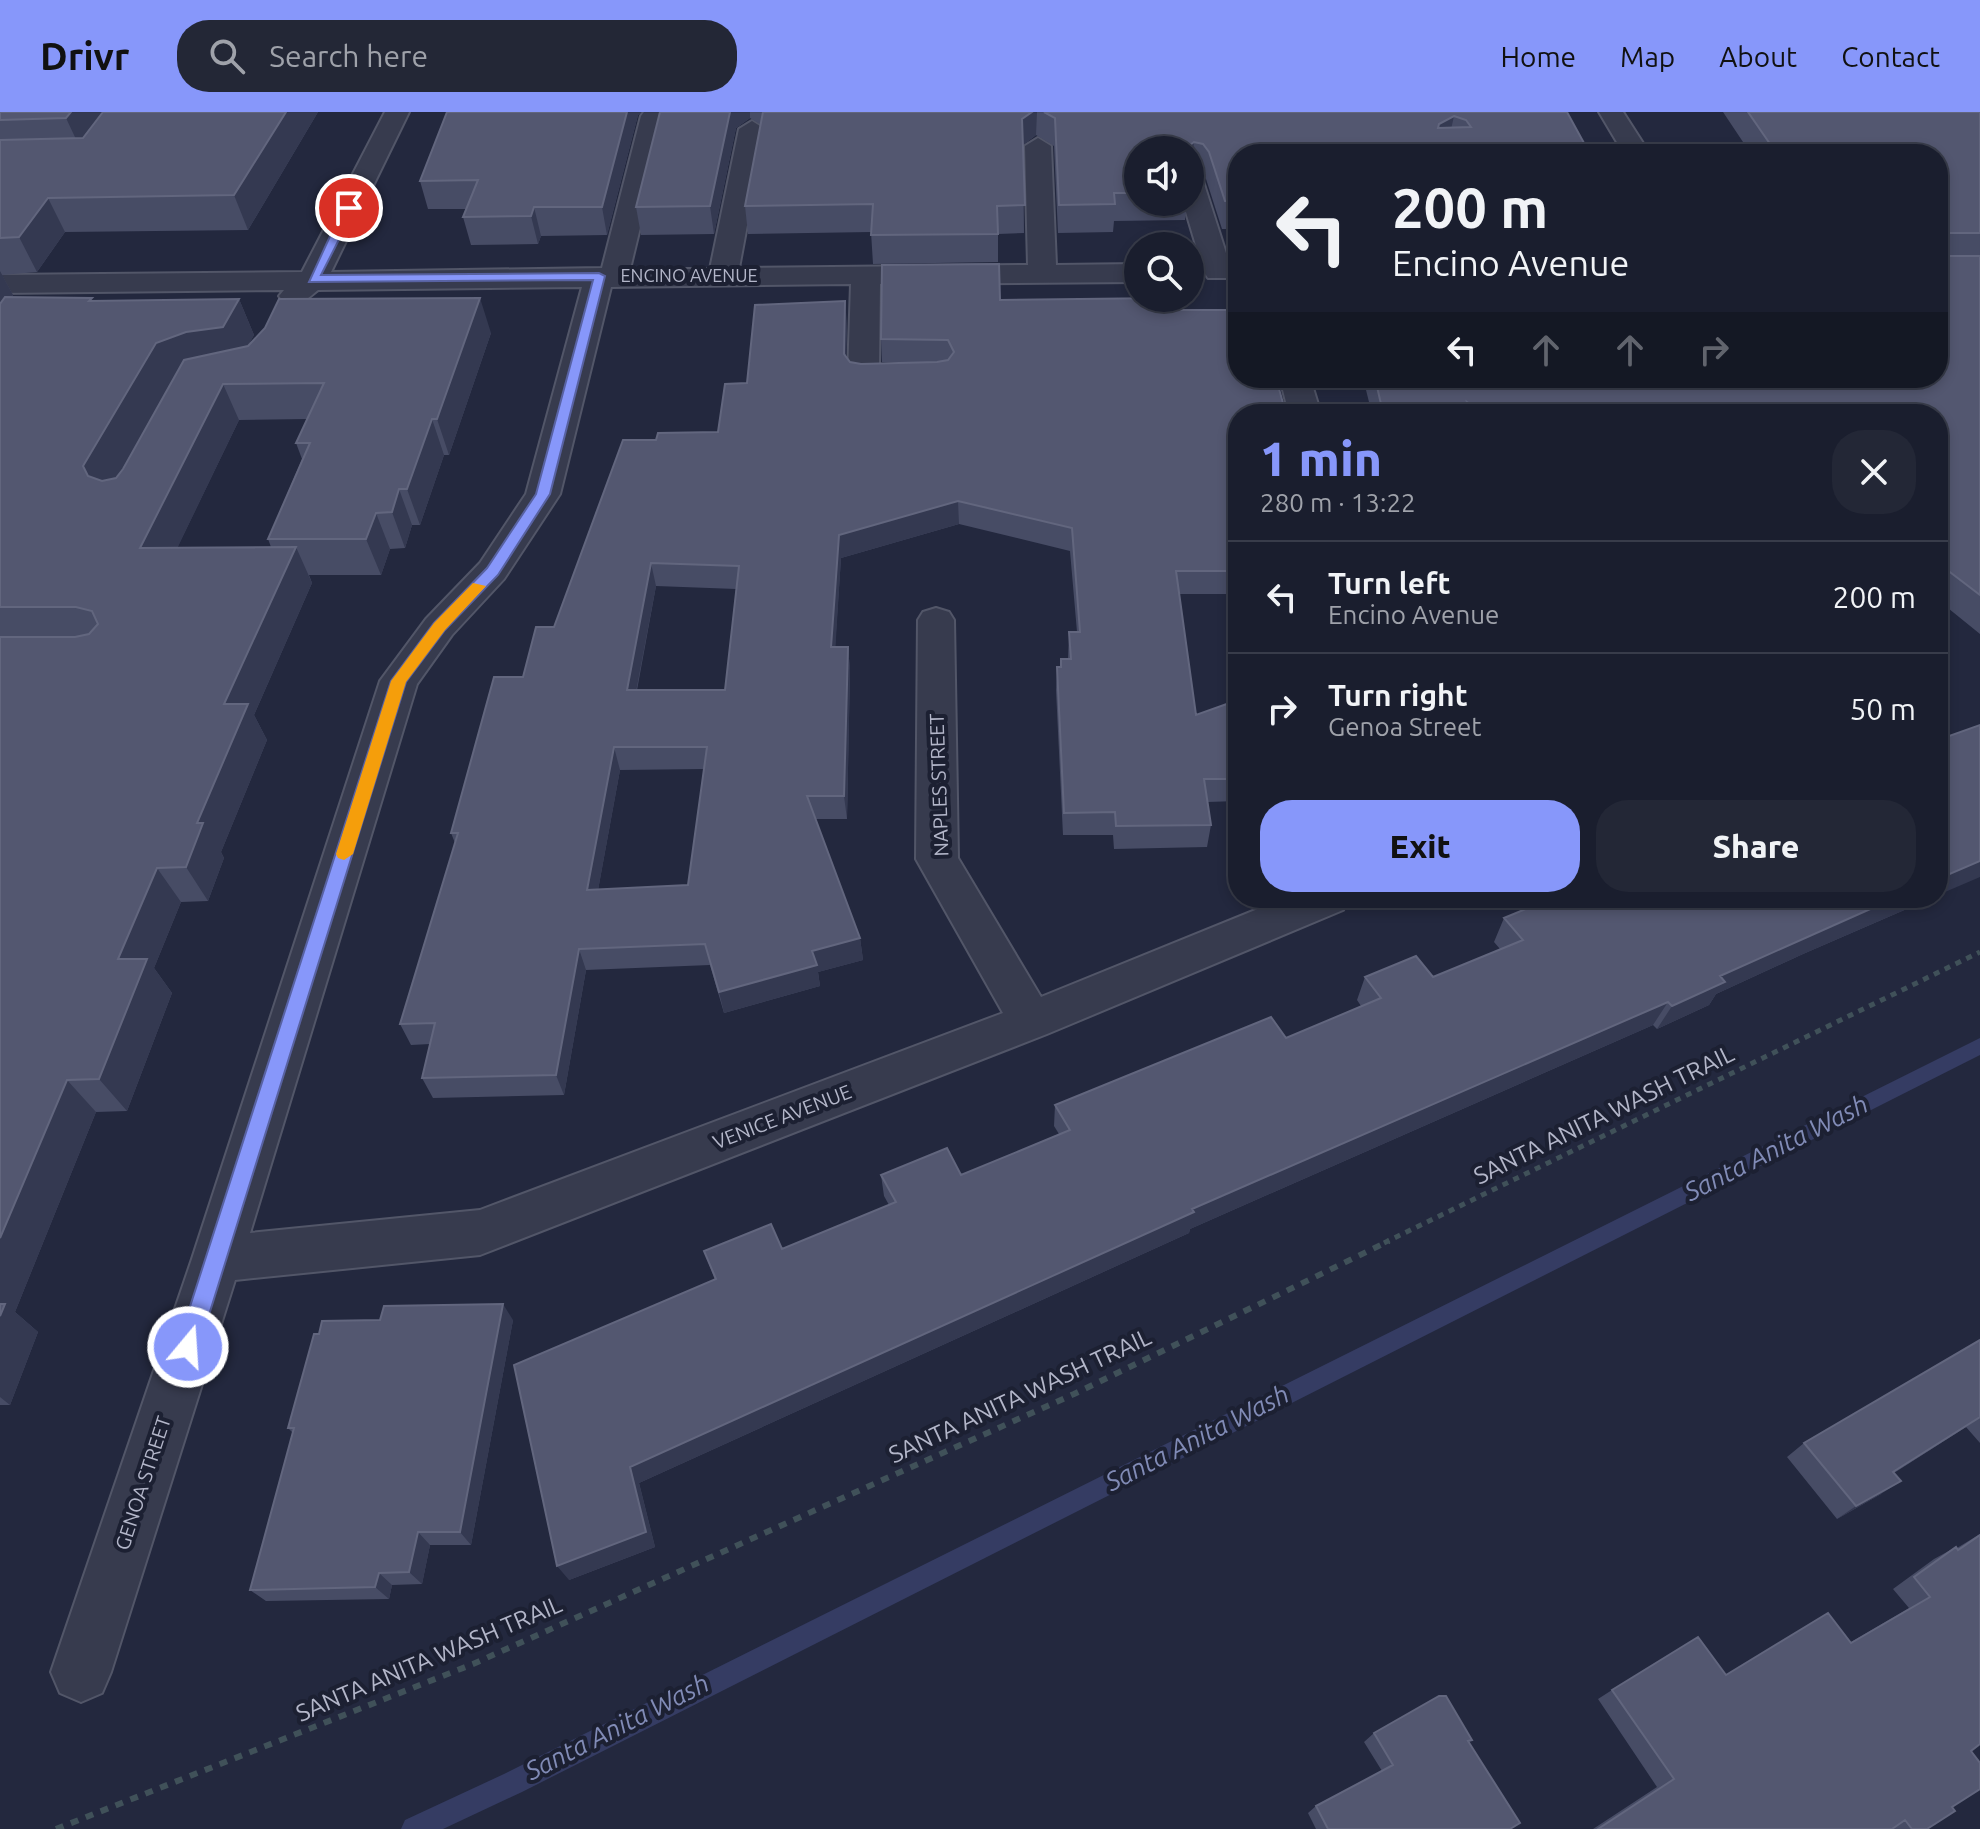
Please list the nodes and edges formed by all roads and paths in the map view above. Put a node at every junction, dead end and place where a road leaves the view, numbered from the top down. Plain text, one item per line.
1 (397, 112) edge
2 (1611, 112) edge
3 (654, 116) dead end
4 (752, 129) dead end
5 (1631, 144) edge
6 (1038, 146) dead end
7 (1200, 216) edge
8 (1215, 272) edge
9 (1124, 273) edge
10 (1042, 274) junction
11 (723, 275) junction
12 (607, 276) junction
13 (866, 277) junction
14 (313, 279) junction
15 (0, 284) edge
16 (278, 328) edge
17 (937, 373) edge
18 (936, 620) dead end
19 (1304, 908) edge
20 (1980, 952) edge
21 (1031, 1021) junction
22 (217, 1259) junction
23 (81, 1672) dead end
24 (56, 1829) edge

1 - 14 street
2 - 5 street
3 - 12 street, GENOA STREET
4 - 11 street
6 - 10 street
7 - 8 street
9 - 10 street, ENCINO AVENUE
10 - 13 street, ENCINO AVENUE
11 - 12 street, ENCINO AVENUE
11 - 13 street, ENCINO AVENUE
12 - 14 street, ENCINO AVENUE
12 - 22 street, GENOA STREET
13 - 17 street
14 - 15 street, ENCINO AVENUE
14 - 16 street
18 - 21 street, NAPLES STREET
19 - 21 street, VENICE AVENUE
20 - 24 path, SANTA ANITA WASH TRAIL
21 - 22 street, VENICE AVENUE
22 - 23 street, GENOA STREET

